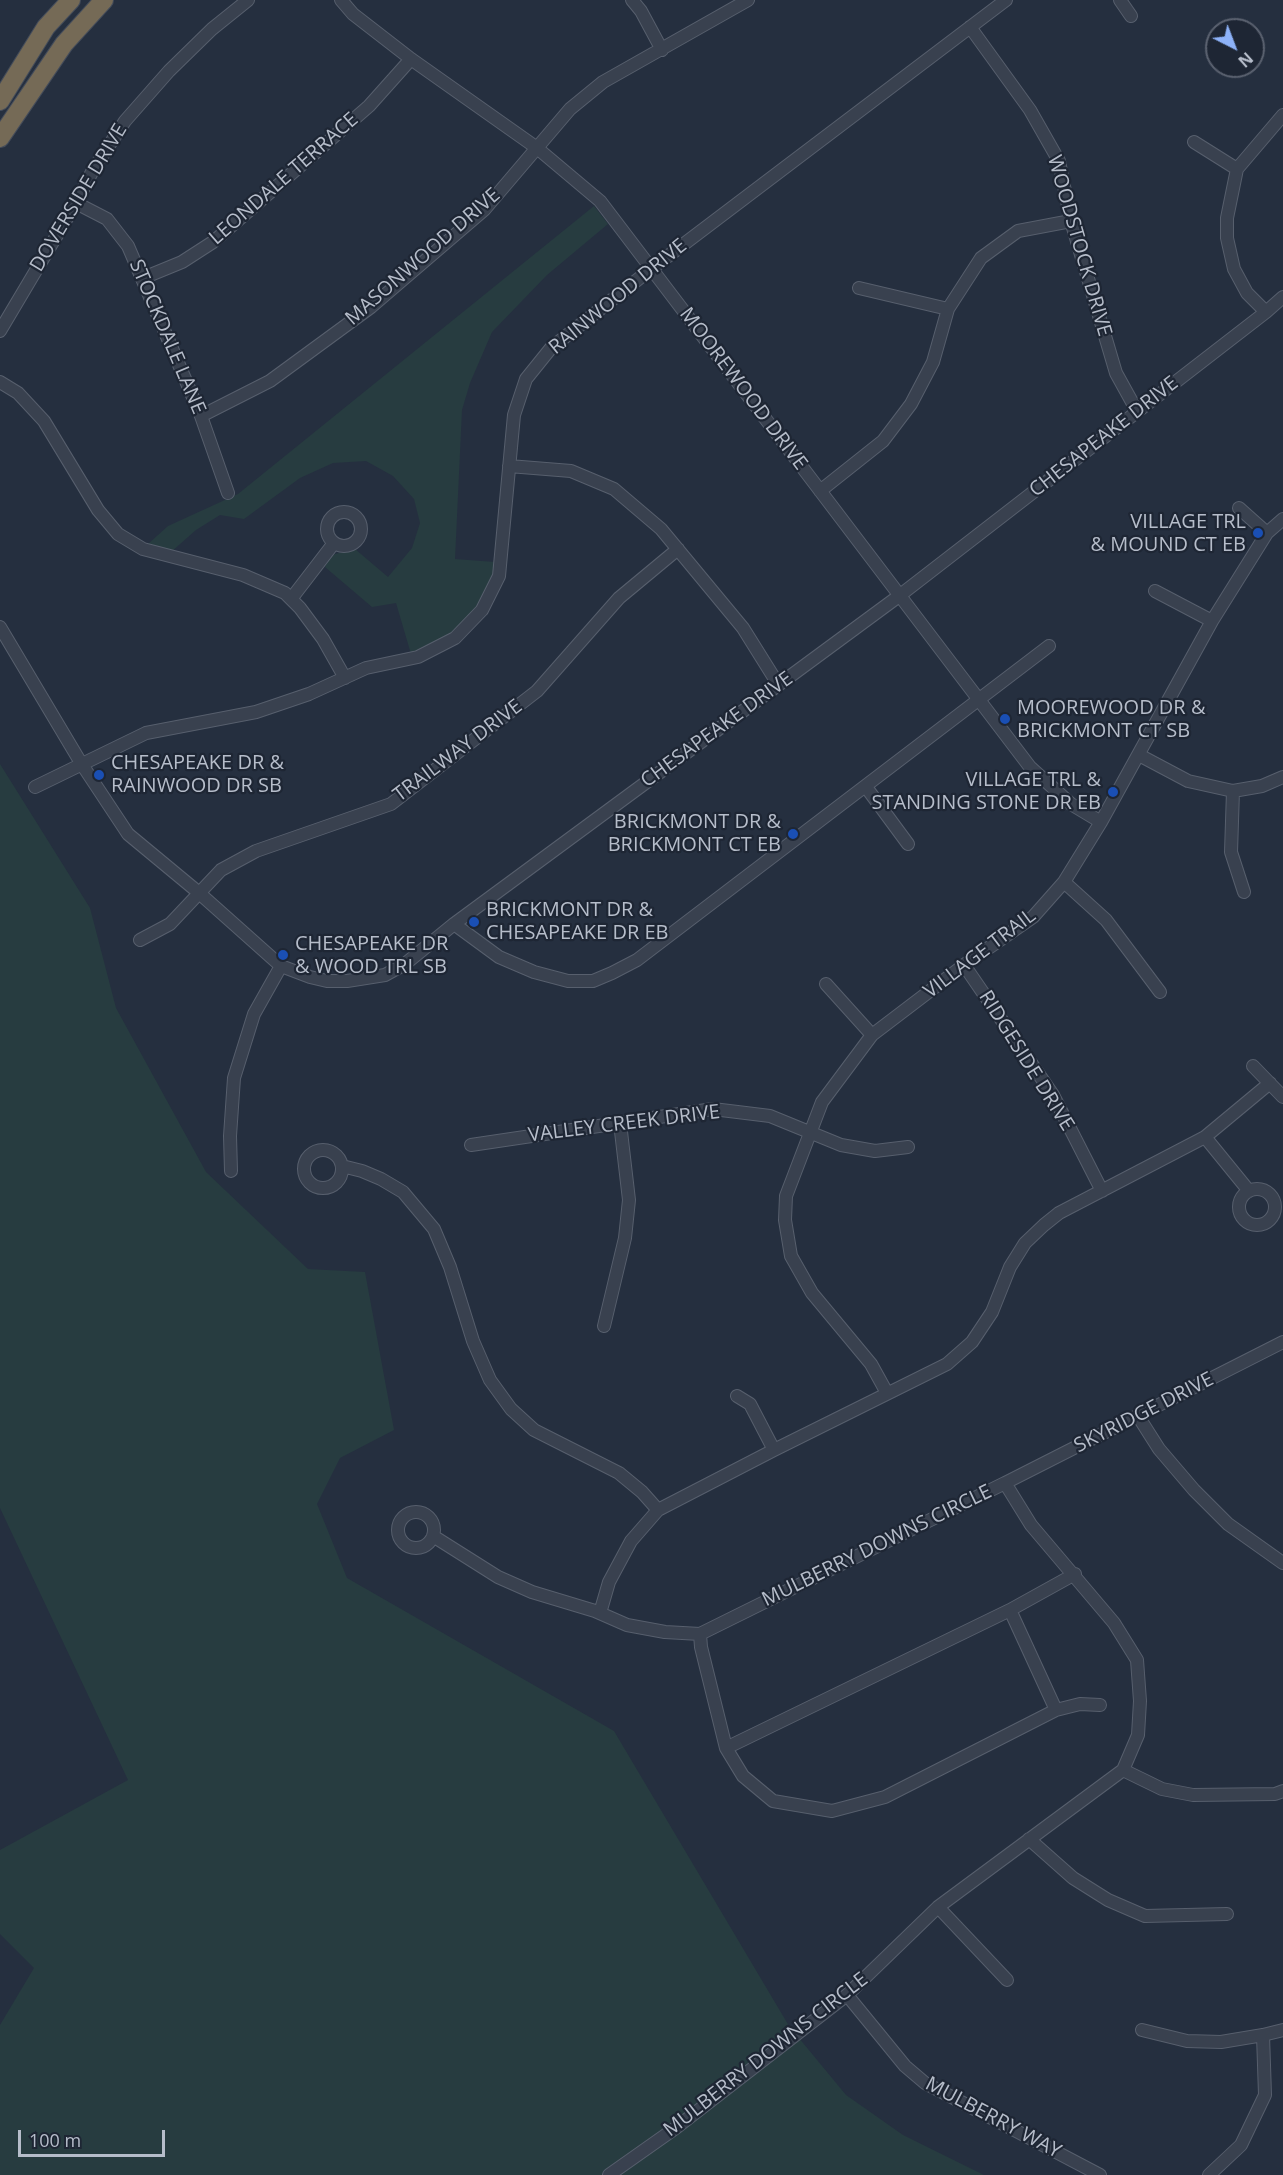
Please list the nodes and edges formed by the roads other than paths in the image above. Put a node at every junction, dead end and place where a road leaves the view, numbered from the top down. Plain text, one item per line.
1 (71, 0) edge
2 (104, 0) edge
3 (248, 0) edge
4 (341, 0) edge
5 (632, 0) edge
6 (748, 0) edge
7 (1006, 0) edge
8 (1120, 0) edge
9 (1131, 16) dead end
10 (970, 27) junction
11 (662, 50) junction
12 (411, 59) junction
13 (0, 101) edge
14 (1283, 115) edge
15 (0, 138) edge
16 (1194, 142) dead end
17 (537, 148) junction
18 (1237, 169) junction
19 (76, 203) junction
20 (1071, 221) junction
21 (651, 269) junction
22 (143, 278) junction
23 (859, 288) dead end
24 (1283, 297) edge
25 (948, 309) junction
26 (1266, 312) junction
27 (0, 331) edge
28 (0, 382) edge
29 (1137, 411) junction
30 (201, 416) junction
31 (509, 466) junction
32 (820, 491) junction
33 (228, 493) dead end
34 (1239, 508) dead end
35 (1283, 519) edge
36 (1267, 533) junction
37 (334, 543) dead end
38 (678, 549) junction
39 (1155, 591) dead end
40 (899, 596) junction
41 (291, 599) junction
42 (1212, 621) junction
43 (0, 627) edge
44 (1048, 646) dead end
45 (345, 678) junction
46 (778, 684) junction
47 (978, 700) junction
48 (1138, 755) junction
49 (81, 763) junction
50 (1283, 777) edge
51 (35, 787) dead end
52 (866, 787) junction
53 (1233, 791) junction
54 (1101, 822) junction
55 (908, 844) dead end
56 (1064, 882) junction
57 (198, 892) junction
58 (1244, 892) dead end
59 (454, 924) junction
60 (140, 940) dead end
61 (964, 965) junction
62 (281, 966) junction
63 (826, 984) dead end
64 (1160, 992) dead end
65 (872, 1035) junction
66 (1253, 1066) dead end
67 (1270, 1083) junction
68 (1283, 1097) edge
69 (620, 1123) junction
70 (810, 1132) junction
71 (1205, 1137) junction
72 (471, 1145) dead end
73 (908, 1147) dead end
74 (342, 1166) dead end
75 (231, 1171) dead end
76 (1102, 1191) junction
77 (1249, 1191) dead end
78 (604, 1326) dead end
79 (1283, 1342) edge
80 (887, 1393) junction
81 (737, 1396) dead end
82 (1138, 1416) junction
83 (774, 1450) junction
84 (1005, 1482) junction
85 (658, 1510) junction
86 (433, 1536) dead end
87 (1283, 1563) edge
88 (1075, 1574) junction
89 (1010, 1610) junction
90 (600, 1613) junction
91 (700, 1634) junction
92 (1100, 1705) dead end
93 (1056, 1710) junction
94 (726, 1748) junction
95 (1123, 1770) junction
96 (1283, 1791) edge
97 (1029, 1839) junction
98 (938, 1907) junction
99 (1227, 1914) dead end
100 (1007, 1980) dead end
101 (847, 1995) junction
102 (1142, 2030) dead end
103 (1283, 2030) edge
104 (1263, 2035) junction
105 (609, 2175) edge
106 (1100, 2175) edge
107 (1209, 2175) edge

1 - 13 highway
2 - 15 highway
3 - 19 street, DOVERSIDE DRIVE
4 - 12 street, MOOREWOOD DRIVE
5 - 11 street
6 - 11 street, MASONWOOD DRIVE
7 - 10 street, RAINWOOD DRIVE
8 - 9 street
10 - 20 street, WOODSTOCK DRIVE
10 - 21 street, RAINWOOD DRIVE
11 - 17 street, MASONWOOD DRIVE
12 - 17 street, MOOREWOOD DRIVE
12 - 22 street, LEONDALE TERRACE
14 - 18 street
16 - 18 street
17 - 21 street, MOOREWOOD DRIVE
17 - 30 street, MASONWOOD DRIVE
18 - 26 street
19 - 22 street, STOCKDALE LANE
19 - 27 street, DOVERSIDE DRIVE
20 - 25 street
20 - 29 street, WOODSTOCK DRIVE
21 - 31 street, RAINWOOD DRIVE
21 - 32 street, MOOREWOOD DRIVE
22 - 30 street, STOCKDALE LANE
23 - 25 street
24 - 26 street, CHESAPEAKE DRIVE
25 - 32 street
26 - 29 street, CHESAPEAKE DRIVE
28 - 41 street
29 - 40 street, CHESAPEAKE DRIVE
30 - 33 street, STOCKDALE LANE
31 - 38 street
31 - 45 street, RAINWOOD DRIVE
32 - 40 street, MOOREWOOD DRIVE
34 - 36 street
35 - 36 street, VILLAGE TRAIL
36 - 42 street, VILLAGE TRAIL
37 - 41 street
38 - 46 street
38 - 57 street, TRAILWAY DRIVE
39 - 42 street
40 - 46 street, CHESAPEAKE DRIVE
40 - 47 street, MOOREWOOD DRIVE
41 - 45 street
42 - 48 street, VILLAGE TRAIL
43 - 49 street, CHESAPEAKE DRIVE
44 - 47 street
45 - 49 street, RAINWOOD DRIVE
46 - 59 street, CHESAPEAKE DRIVE
47 - 52 street
47 - 54 street, MOOREWOOD DRIVE
48 - 53 street
48 - 54 street, VILLAGE TRAIL
49 - 51 street, RAINWOOD DRIVE
49 - 57 street, CHESAPEAKE DRIVE
50 - 53 street
52 - 55 street
52 - 59 street
53 - 58 street
54 - 56 street, VILLAGE TRAIL
56 - 61 street, VILLAGE TRAIL
56 - 64 street
57 - 60 street, TRAILWAY DRIVE
57 - 62 street, CHESAPEAKE DRIVE
59 - 62 street, CHESAPEAKE DRIVE
61 - 65 street, VILLAGE TRAIL
61 - 76 street, RIDGESIDE DRIVE
62 - 75 street
63 - 65 street
65 - 70 street, VILLAGE TRAIL
66 - 67 street
67 - 68 street
67 - 71 street
69 - 70 street, VALLEY CREEK DRIVE
69 - 72 street, VALLEY CREEK DRIVE
69 - 78 street
70 - 73 street, VALLEY CREEK DRIVE
70 - 80 street, VILLAGE TRAIL
71 - 76 street
71 - 77 street
74 - 85 street
76 - 80 street
79 - 82 street, SKYRIDGE DRIVE
80 - 83 street
81 - 83 street
82 - 84 street, SKYRIDGE DRIVE
82 - 87 street
83 - 85 street
84 - 88 street, MULBERRY DOWNS CIRCLE
84 - 91 street, MULBERRY DOWNS CIRCLE
85 - 90 street
86 - 90 street
88 - 89 street
88 - 95 street, MULBERRY DOWNS CIRCLE
89 - 93 street
89 - 94 street
90 - 91 street
91 - 94 street
92 - 93 street
93 - 94 street
95 - 96 street
95 - 97 street, MULBERRY DOWNS CIRCLE
97 - 98 street, MULBERRY DOWNS CIRCLE
97 - 99 street
98 - 100 street
98 - 101 street, MULBERRY DOWNS CIRCLE
101 - 105 street, MULBERRY DOWNS CIRCLE
101 - 106 street, MULBERRY WAY
102 - 104 street
103 - 104 street
104 - 107 street

